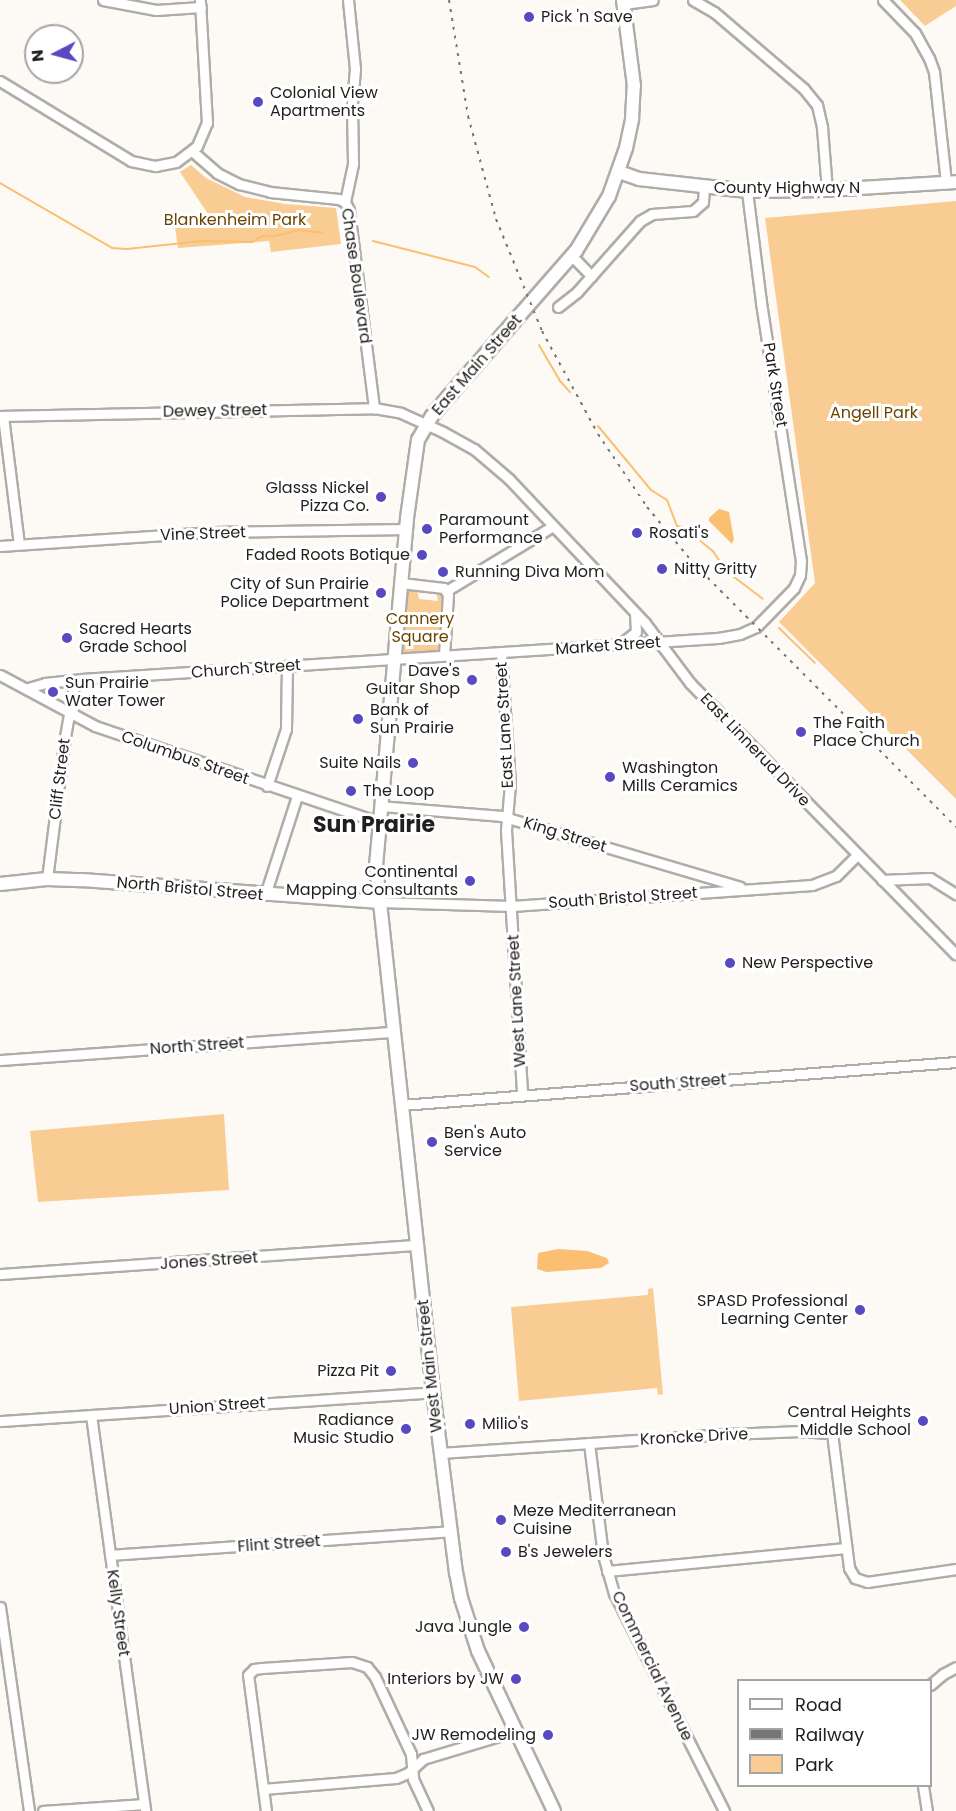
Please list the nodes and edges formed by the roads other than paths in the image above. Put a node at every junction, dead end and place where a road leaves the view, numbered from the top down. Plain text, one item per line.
1 (103, 0) edge
2 (348, 0) edge
3 (653, 0) edge
4 (693, 0) edge
5 (883, 0) edge
6 (623, 2) edge
7 (201, 4) edge
8 (0, 81) edge
9 (192, 151) junction
10 (619, 172) junction
11 (951, 183) edge
12 (704, 188) junction
13 (827, 190) junction
14 (747, 191) junction
15 (345, 202) junction
16 (572, 256) junction
17 (591, 276) junction
18 (558, 307) dead end
19 (374, 408) junction
20 (1, 416) edge
21 (426, 425) junction
22 (552, 526) junction
23 (406, 529) junction
24 (19, 544) junction
25 (0, 546) edge
26 (799, 579) joint
27 (406, 583) junction
28 (444, 589) junction
29 (635, 613) junction
30 (661, 642) junction
31 (617, 645) junction
32 (501, 652) junction
33 (444, 655) junction
34 (393, 660) junction
35 (287, 666) junction
36 (0, 675) edge
37 (75, 680) junction
38 (28, 688) junction
39 (69, 713) junction
40 (267, 786) junction
41 (297, 796) junction
42 (380, 806) junction
43 (506, 817) junction
44 (378, 822) junction
45 (856, 856) junction
46 (47, 879) junction
47 (882, 880) junction
48 (0, 884) edge
49 (745, 889) junction
50 (956, 894) edge
51 (265, 895) junction
52 (380, 902) junction
53 (512, 906) junction
54 (956, 955) edge
55 (393, 1032) junction
56 (0, 1060) edge
57 (956, 1062) edge
58 (522, 1095) junction
59 (401, 1104) junction
60 (417, 1245) junction
61 (0, 1274) edge
62 (433, 1392) junction
63 (91, 1415) junction
64 (0, 1421) edge
65 (589, 1443) junction
66 (440, 1453) junction
67 (449, 1531) junction
68 (846, 1548) junction
69 (110, 1555) junction
70 (956, 1569) edge
71 (607, 1571) junction
72 (0, 1607) edge
73 (956, 1667) edge
74 (932, 1683) edge
75 (516, 1731) junction
76 (412, 1767) junction
77 (923, 1787) edge
78 (263, 1789) junction
79 (145, 1808) edge
80 (28, 1811) edge
81 (43, 1811) edge
82 (266, 1811) edge
83 (429, 1811) edge
84 (554, 1811) edge
85 (724, 1811) edge
86 (927, 1811) edge

1 - 7 street
2 - 15 street, Chase Boulevard
3 - 6 street
4 - 13 street
5 - 11 street
6 - 10 main road, East Main Street
7 - 9 street
8 - 9 street
9 - 15 street
10 - 12 main road, County Highway N
10 - 16 main road, East Main Street
11 - 13 main road, County Highway N
12 - 14 main road, County Highway N
12 - 17 street
13 - 14 main road, County Highway N
14 - 26 street, Park Street
15 - 19 street, Chase Boulevard
16 - 17 street
16 - 21 main road, East Main Street
17 - 18 street
19 - 20 street, Dewey Street
19 - 21 street, Dewey Street
20 - 24 street
21 - 22 street, East Linnerud Drive
21 - 23 main road, East Main Street
22 - 28 street
22 - 29 street, East Linnerud Drive
23 - 24 street, Vine Street
23 - 27 main road, East Main Street
24 - 25 street, Vine Street
26 - 30 street, Market Street
27 - 28 street
27 - 34 main road, East Main Street
28 - 33 street
29 - 30 street, East Linnerud Drive
29 - 31 street
30 - 31 street, Market Street
30 - 45 street, East Linnerud Drive
31 - 32 street, Market Street
32 - 33 street, Market Street
32 - 43 street, East Lane Street
33 - 34 street, Market Street
34 - 35 street, Church Street
34 - 42 main road, East Main Street
35 - 37 street, Church Street
35 - 40 street
36 - 38 street, Columbus Street
37 - 38 street, Church Street
37 - 39 street, Cliff Street
38 - 39 street, Columbus Street
39 - 40 street, Columbus Street
39 - 46 street, Cliff Street
40 - 41 street, Columbus Street
41 - 44 street, Columbus Street
41 - 51 street
42 - 43 street, King Street
42 - 44 main road, East Main Street
43 - 49 street, King Street
43 - 53 street, East Lane Street
44 - 52 main road, East Main Street
45 - 47 street, East Linnerud Drive
45 - 49 street, South Bristol Street
46 - 48 main road, North Bristol Street
46 - 51 main road, North Bristol Street
47 - 50 street
47 - 54 street, East Linnerud Drive
49 - 53 street, South Bristol Street
51 - 52 main road, North Bristol Street
52 - 53 street, South Bristol Street
52 - 55 main road, West Main Street
53 - 58 street, West Lane Street
55 - 56 street, North Street
55 - 59 main road, West Main Street
57 - 58 street, South Street
58 - 59 street, South Street
59 - 60 main road, West Main Street
60 - 61 street, Jones Street
60 - 62 main road, West Main Street
62 - 63 street, Union Street
62 - 66 main road, West Main Street
63 - 64 street, Union Street
63 - 69 street, Kelly Street
65 - 66 street, Kroncke Drive
65 - 68 street, Kroncke Drive
65 - 71 street, Commercial Avenue
66 - 67 main road, West Main Street
67 - 69 street, Flint Street
67 - 75 main road, West Main Street
68 - 70 street, Kroncke Drive
68 - 71 street
69 - 79 street, Kelly Street
71 - 85 street, Commercial Avenue
72 - 80 street
73 - 74 street
75 - 76 street
75 - 84 main road, West Main Street
76 - 78 street
76 - 78 street
76 - 83 street
77 - 86 street
78 - 82 street
79 - 81 street

